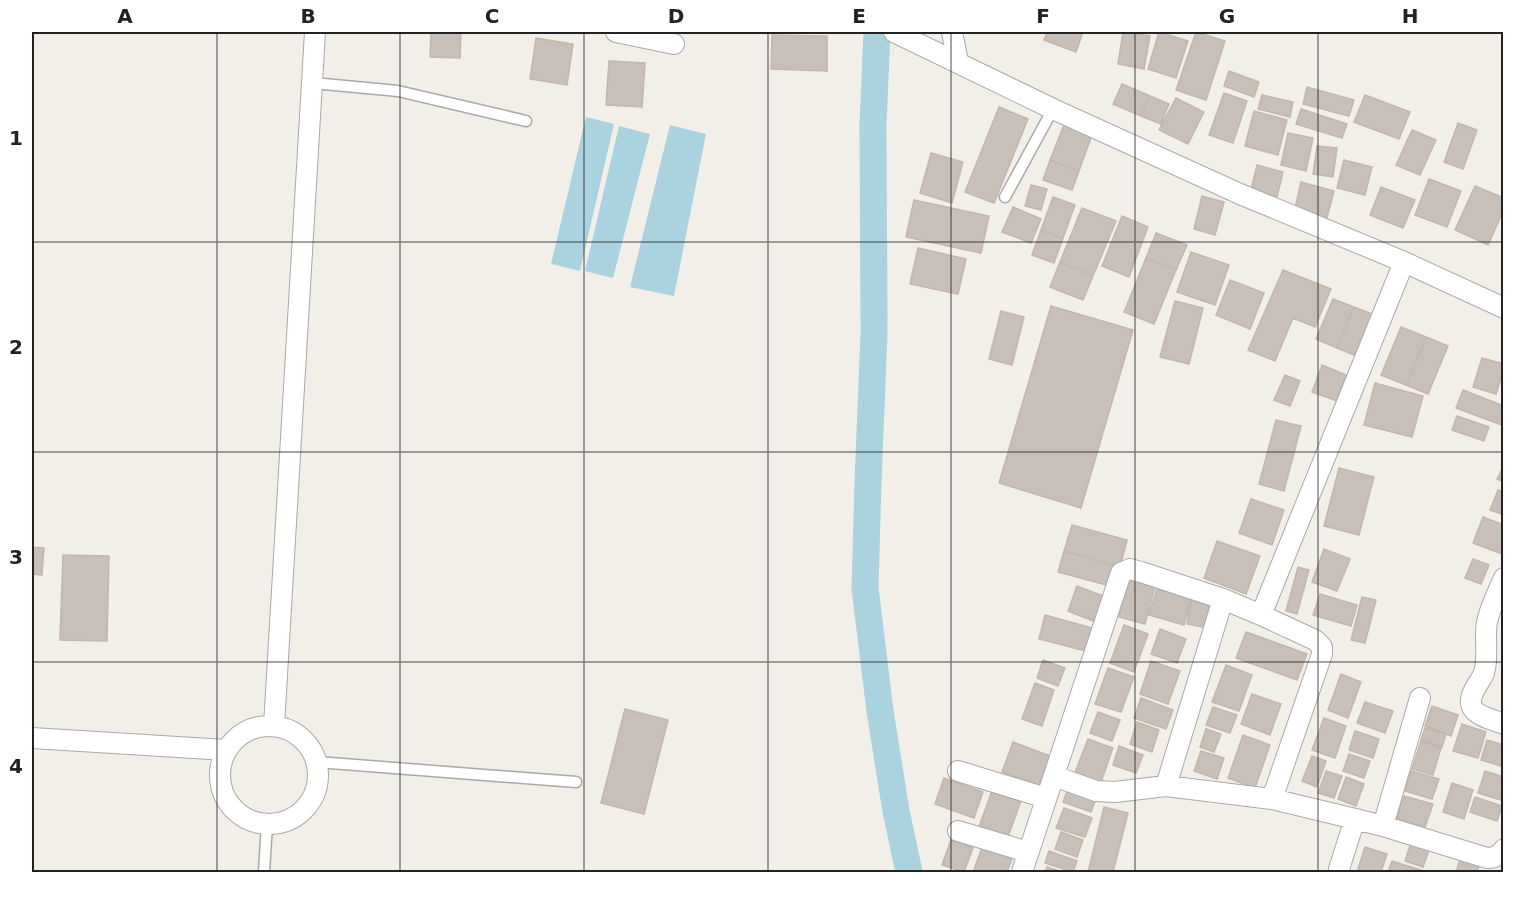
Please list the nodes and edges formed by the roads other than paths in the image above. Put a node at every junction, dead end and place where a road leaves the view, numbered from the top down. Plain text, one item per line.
1 (315, 32) edge
2 (624, 32) edge
3 (894, 32) edge
4 (952, 32) edge
5 (674, 44) dead end
6 (958, 62) junction
7 (313, 83) junction
8 (1053, 108) junction
9 (526, 121) dead end
10 (1005, 197) dead end
11 (1404, 262) junction
12 (1503, 308) edge
13 (1503, 578) edge
14 (1223, 599) junction
15 (1261, 615) junction
16 (1420, 698) dead end
17 (1503, 724) edge
18 (274, 726) junction
19 (32, 738) edge
20 (226, 750) junction
21 (317, 762) junction
22 (958, 771) dead end
23 (1054, 776) junction
24 (576, 782) dead end
25 (1166, 786) junction
26 (1046, 798) junction
27 (1272, 799) junction
28 (1355, 819) junction
29 (267, 824) junction
30 (1383, 826) junction
31 (958, 831) dead end
32 (1503, 849) edge
33 (1028, 852) junction
34 (264, 873) edge
35 (1022, 873) edge
36 (1340, 873) edge

1 - 7 street
2 - 5 street
3 - 6 street
4 - 6 street
6 - 8 street
7 - 9 lane
7 - 18 street
8 - 10 lane
8 - 11 street
11 - 12 street
11 - 15 street
13 - 17 street
14 - 15 street
14 - 23 street
14 - 25 street
15 - 27 street
16 - 30 street
18 - 20 street
18 - 21 street
19 - 20 street
20 - 29 street
21 - 24 lane
21 - 29 street
22 - 26 street
23 - 25 street
23 - 26 street
25 - 27 street
26 - 33 street
27 - 28 street
28 - 30 street
28 - 36 street
29 - 34 lane
30 - 32 street
31 - 33 street
33 - 35 street

